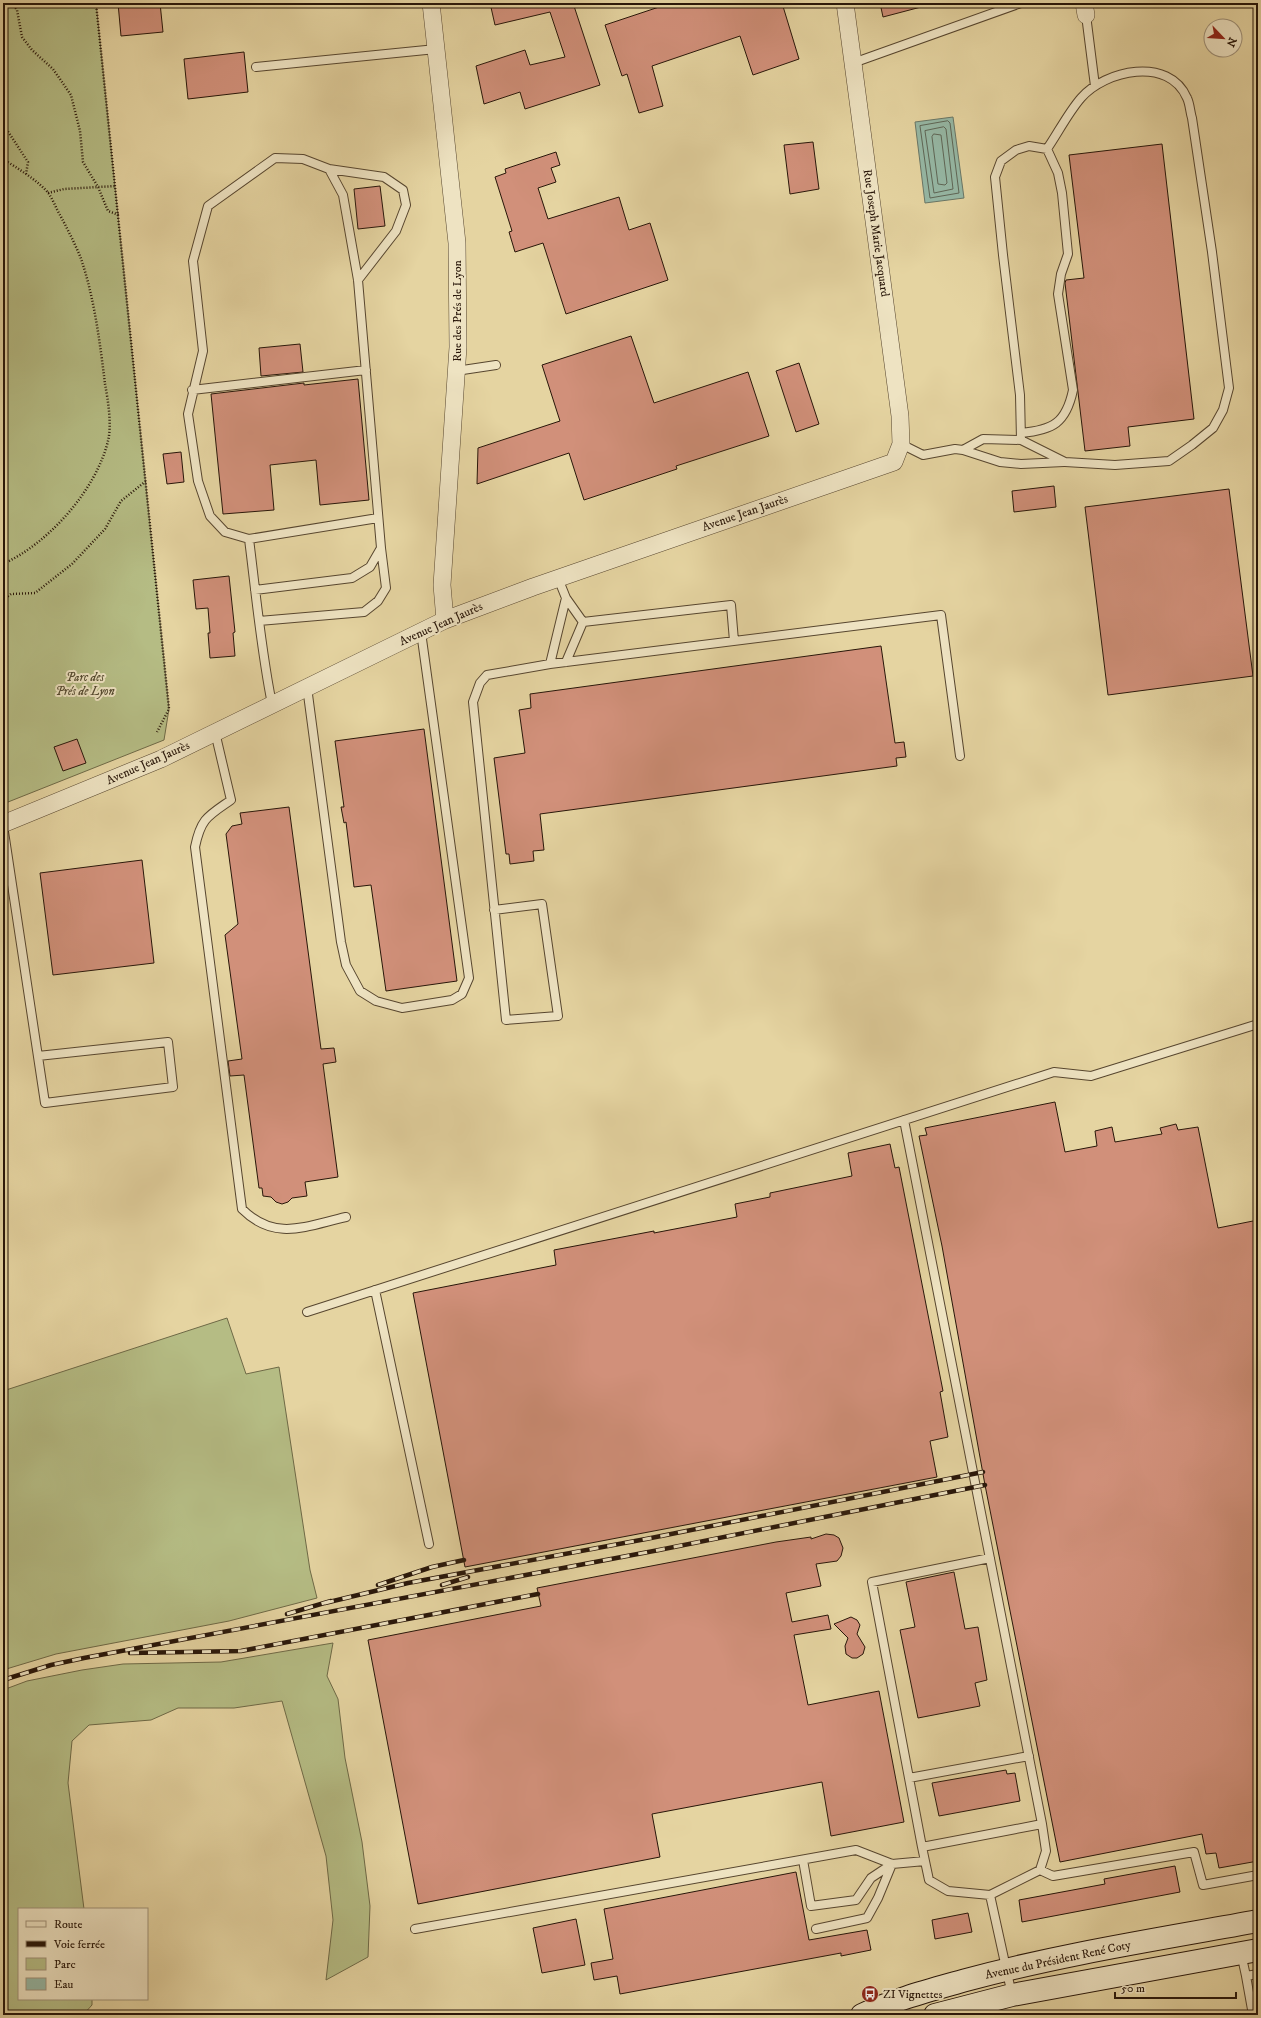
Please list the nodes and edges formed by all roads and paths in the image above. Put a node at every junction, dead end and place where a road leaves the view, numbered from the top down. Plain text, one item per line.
1 (12, 3) edge
2 (96, 3) edge
3 (431, 3) edge
4 (845, 3) edge
5 (1022, 3) edge
6 (1085, 9) edge
7 (436, 49) junction
8 (853, 63) junction
9 (256, 67) dead end
10 (1095, 86) junction
11 (3, 124) edge
12 (1047, 149) junction
13 (3, 159) edge
14 (329, 169) junction
15 (26, 174) junction
16 (116, 186) junction
17 (98, 188) junction
18 (48, 193) junction
19 (119, 215) junction
20 (358, 280) junction
21 (496, 365) dead end
22 (366, 370) junction
23 (456, 371) junction
24 (192, 390) junction
25 (1021, 436) junction
26 (901, 444) junction
27 (963, 450) junction
28 (894, 462) joint
29 (1065, 462) junction
30 (146, 481) junction
31 (378, 518) junction
32 (249, 539) junction
33 (381, 548) junction
34 (3, 564) edge
35 (558, 578) junction
36 (255, 590) junction
37 (566, 598) junction
38 (3, 600) edge
39 (445, 620) junction
40 (259, 621) junction
41 (583, 622) junction
42 (421, 632) junction
43 (734, 641) junction
44 (566, 662) junction
45 (550, 664) junction
46 (307, 687) junction
47 (272, 704) junction
48 (157, 732) dead end
49 (215, 732) junction
50 (960, 756) dead end
51 (3, 824) edge
52 (494, 910) junction
53 (1258, 1024) edge
54 (38, 1056) junction
55 (904, 1120) junction
56 (346, 1217) dead end
57 (375, 1290) junction
58 (307, 1312) dead end
59 (429, 1544) dead end
60 (990, 1558) junction
61 (1029, 1756) junction
62 (909, 1778) junction
63 (1042, 1824) junction
64 (922, 1847) junction
65 (803, 1860) junction
66 (925, 1861) junction
67 (892, 1864) junction
68 (1040, 1870) junction
69 (1258, 1875) edge
70 (990, 1895) junction
71 (1258, 1921) edge
72 (415, 1929) dead end
73 (816, 1929) dead end
74 (1249, 1951) edge
75 (1006, 1969) junction
76 (1258, 1974) edge
77 (1246, 1976) junction
78 (1012, 1995) junction
79 (862, 2015) edge
80 (935, 2015) edge
81 (1253, 2015) edge

1 - 17 path
2 - 16 path
3 - 7 street, Rue des Prés de Lyon
4 - 8 street, Rue Joseph Marie Jacquard
5 - 8 lane
6 - 10 lane
7 - 9 lane
7 - 23 street, Rue des Prés de Lyon
8 - 26 street, Rue Joseph Marie Jacquard
10 - 12 lane
10 - 29 lane
11 - 15 path
12 - 25 lane
12 - 25 lane
13 - 15 path
14 - 20 lane
14 - 20 lane
14 - 24 lane
15 - 18 path
16 - 17 path
16 - 19 path
17 - 18 path
17 - 19 path
18 - 34 path
19 - 30 path
20 - 22 lane
21 - 23 lane
22 - 24 lane
22 - 31 lane
23 - 39 street, Rue des Prés de Lyon
24 - 32 lane
25 - 27 lane
25 - 29 lane
26 - 27 lane
26 - 28 street, Rue Joseph Marie Jacquard
27 - 29 lane
28 - 35 street, Avenue Jean Jaurès
30 - 38 path
30 - 48 path
31 - 32 lane
31 - 33 lane
32 - 36 lane
33 - 36 lane
33 - 40 lane
35 - 37 lane
35 - 39 street, Avenue Jean Jaurès
36 - 40 lane
37 - 41 lane
37 - 45 lane
39 - 42 street, Avenue Jean Jaurès
40 - 47 lane
41 - 43 lane
41 - 44 lane
42 - 46 street, Avenue Jean Jaurès
42 - 46 lane
43 - 44 lane
43 - 50 lane
44 - 45 lane
45 - 52 lane
46 - 47 street, Avenue Jean Jaurès
47 - 49 street, Avenue Jean Jaurès
49 - 51 street, Avenue Jean Jaurès
49 - 56 lane
51 - 54 lane
52 - 52 lane
53 - 55 lane
54 - 54 lane
55 - 57 lane
55 - 60 lane
57 - 58 lane
57 - 59 lane
60 - 61 lane
60 - 62 lane
61 - 62 lane
61 - 63 lane
62 - 64 lane
63 - 64 lane
63 - 68 lane
64 - 66 lane
65 - 67 lane
65 - 67 lane
65 - 72 lane
66 - 67 lane
66 - 70 lane
67 - 73 lane
68 - 69 lane
68 - 70 lane
70 - 75 lane
71 - 75 main road, Avenue du Président René Coty
74 - 77 lane
74 - 78 main road, Avenue du Président René Coty
75 - 78 lane
75 - 79 main road, Avenue du Président René Coty
76 - 77 lane
77 - 81 lane
78 - 80 main road, Avenue du Président René Coty

